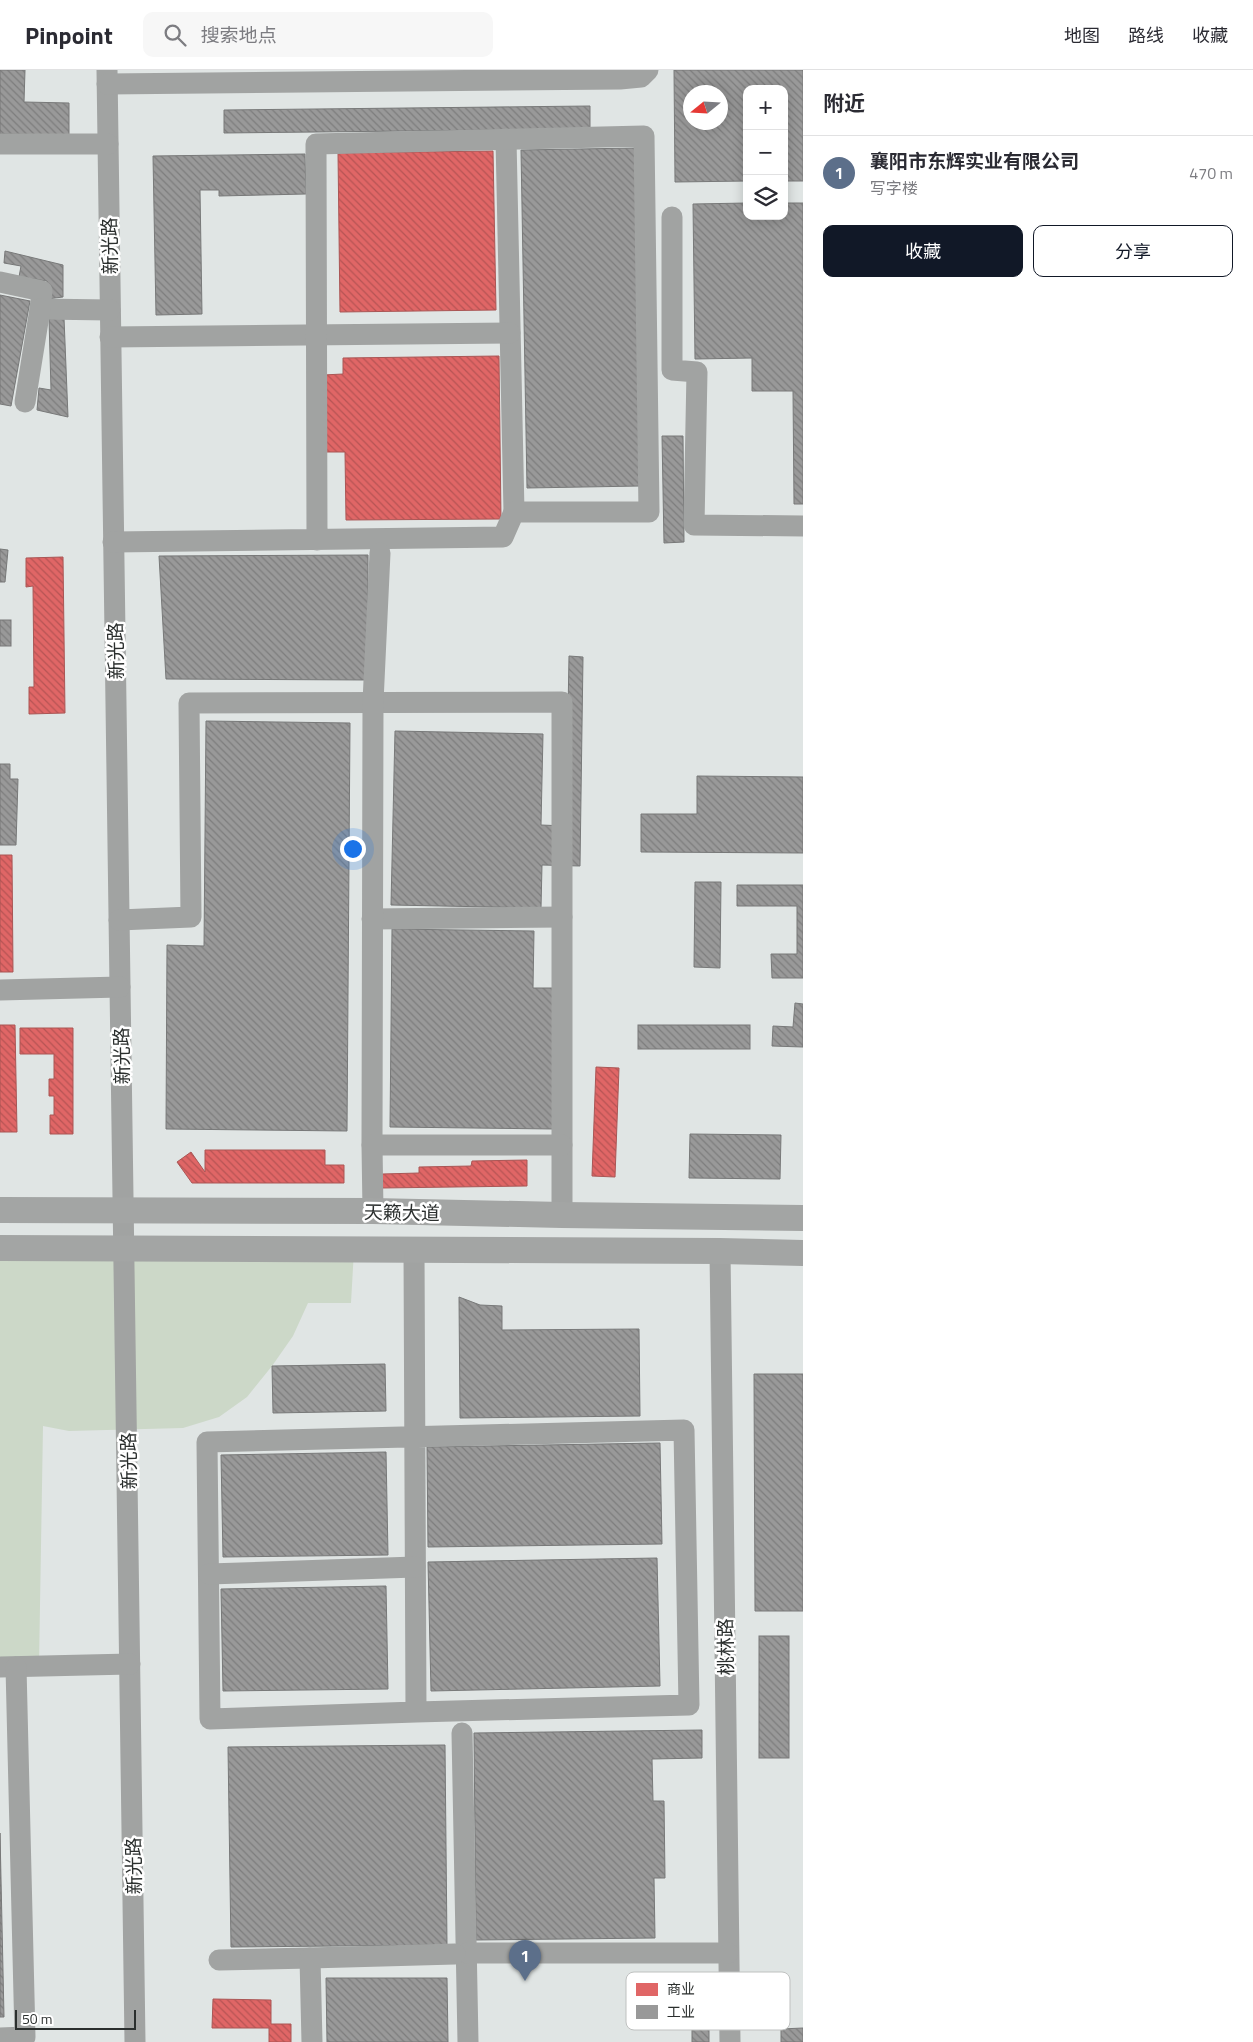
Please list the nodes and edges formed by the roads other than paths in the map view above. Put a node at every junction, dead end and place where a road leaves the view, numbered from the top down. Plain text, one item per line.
1 (648, 70) edge
2 (107, 77) edge
3 (506, 140) junction
4 (0, 144) edge
5 (108, 144) junction
6 (672, 217) dead end
7 (0, 282) edge
8 (40, 309) junction
9 (110, 310) junction
10 (510, 333) junction
11 (317, 335) junction
12 (110, 337) junction
13 (25, 402) dead end
14 (514, 512) junction
15 (803, 526) edge
16 (317, 540) junction
17 (113, 542) junction
18 (380, 553) dead end
19 (373, 702) junction
20 (562, 917) junction
21 (372, 919) junction
22 (119, 920) junction
23 (120, 987) junction
24 (0, 990) edge
25 (372, 1145) junction
26 (562, 1145) junction
27 (0, 1210) edge
28 (124, 1211) junction
29 (373, 1211) junction
30 (562, 1215) junction
31 (803, 1218) edge
32 (0, 1248) edge
33 (125, 1248) junction
34 (414, 1250) junction
35 (720, 1251) junction
36 (803, 1253) edge
37 (414, 1437) junction
38 (415, 1567) junction
39 (209, 1574) junction
40 (130, 1664) junction
41 (8, 1667) edge
42 (416, 1712) junction
43 (462, 1733) dead end
44 (728, 1953) junction
45 (461, 1954) junction
46 (310, 1958) junction
47 (219, 1960) dead end
48 (728, 1972) edge
49 (0, 2038) edge
50 (25, 2040) edge
51 (135, 2042) edge
52 (312, 2042) edge
53 (468, 2042) edge

1 - 2 street
2 - 5 street, 新光路
3 - 10 street
3 - 11 street
3 - 14 street
4 - 5 street
5 - 9 street, 新光路
6 - 15 street
7 - 8 street
8 - 9 street
8 - 13 street
9 - 12 street, 新光路
10 - 11 street
10 - 14 street
11 - 12 street
11 - 16 street
12 - 17 street, 新光路
14 - 16 street
16 - 17 street
17 - 22 street, 新光路
18 - 19 street
19 - 20 street
19 - 21 street
19 - 22 street
20 - 21 street
20 - 26 street
21 - 25 street
22 - 23 street, 新光路
23 - 24 street
23 - 28 street, 新光路
25 - 26 street
25 - 29 street
26 - 30 street
27 - 28 main road, 天籁大道
28 - 29 main road, 天籁大道
28 - 33 street, 新光路
29 - 30 main road, 天籁大道
30 - 31 main road, 天籁大道
32 - 33 main road, 天籁大道
33 - 34 main road, 天籁大道
33 - 40 street, 新光路
34 - 35 main road, 天籁大道
34 - 37 street
35 - 36 main road, 天籁大道
35 - 44 street, 桃林路
37 - 38 street
37 - 39 street
37 - 42 street
38 - 39 street
38 - 42 street
39 - 42 street
40 - 41 street
40 - 51 street, 新光路
41 - 50 street
43 - 45 street
44 - 45 street
44 - 48 street, 桃林路
45 - 46 street
45 - 53 street
46 - 47 street
46 - 52 street
49 - 50 street

